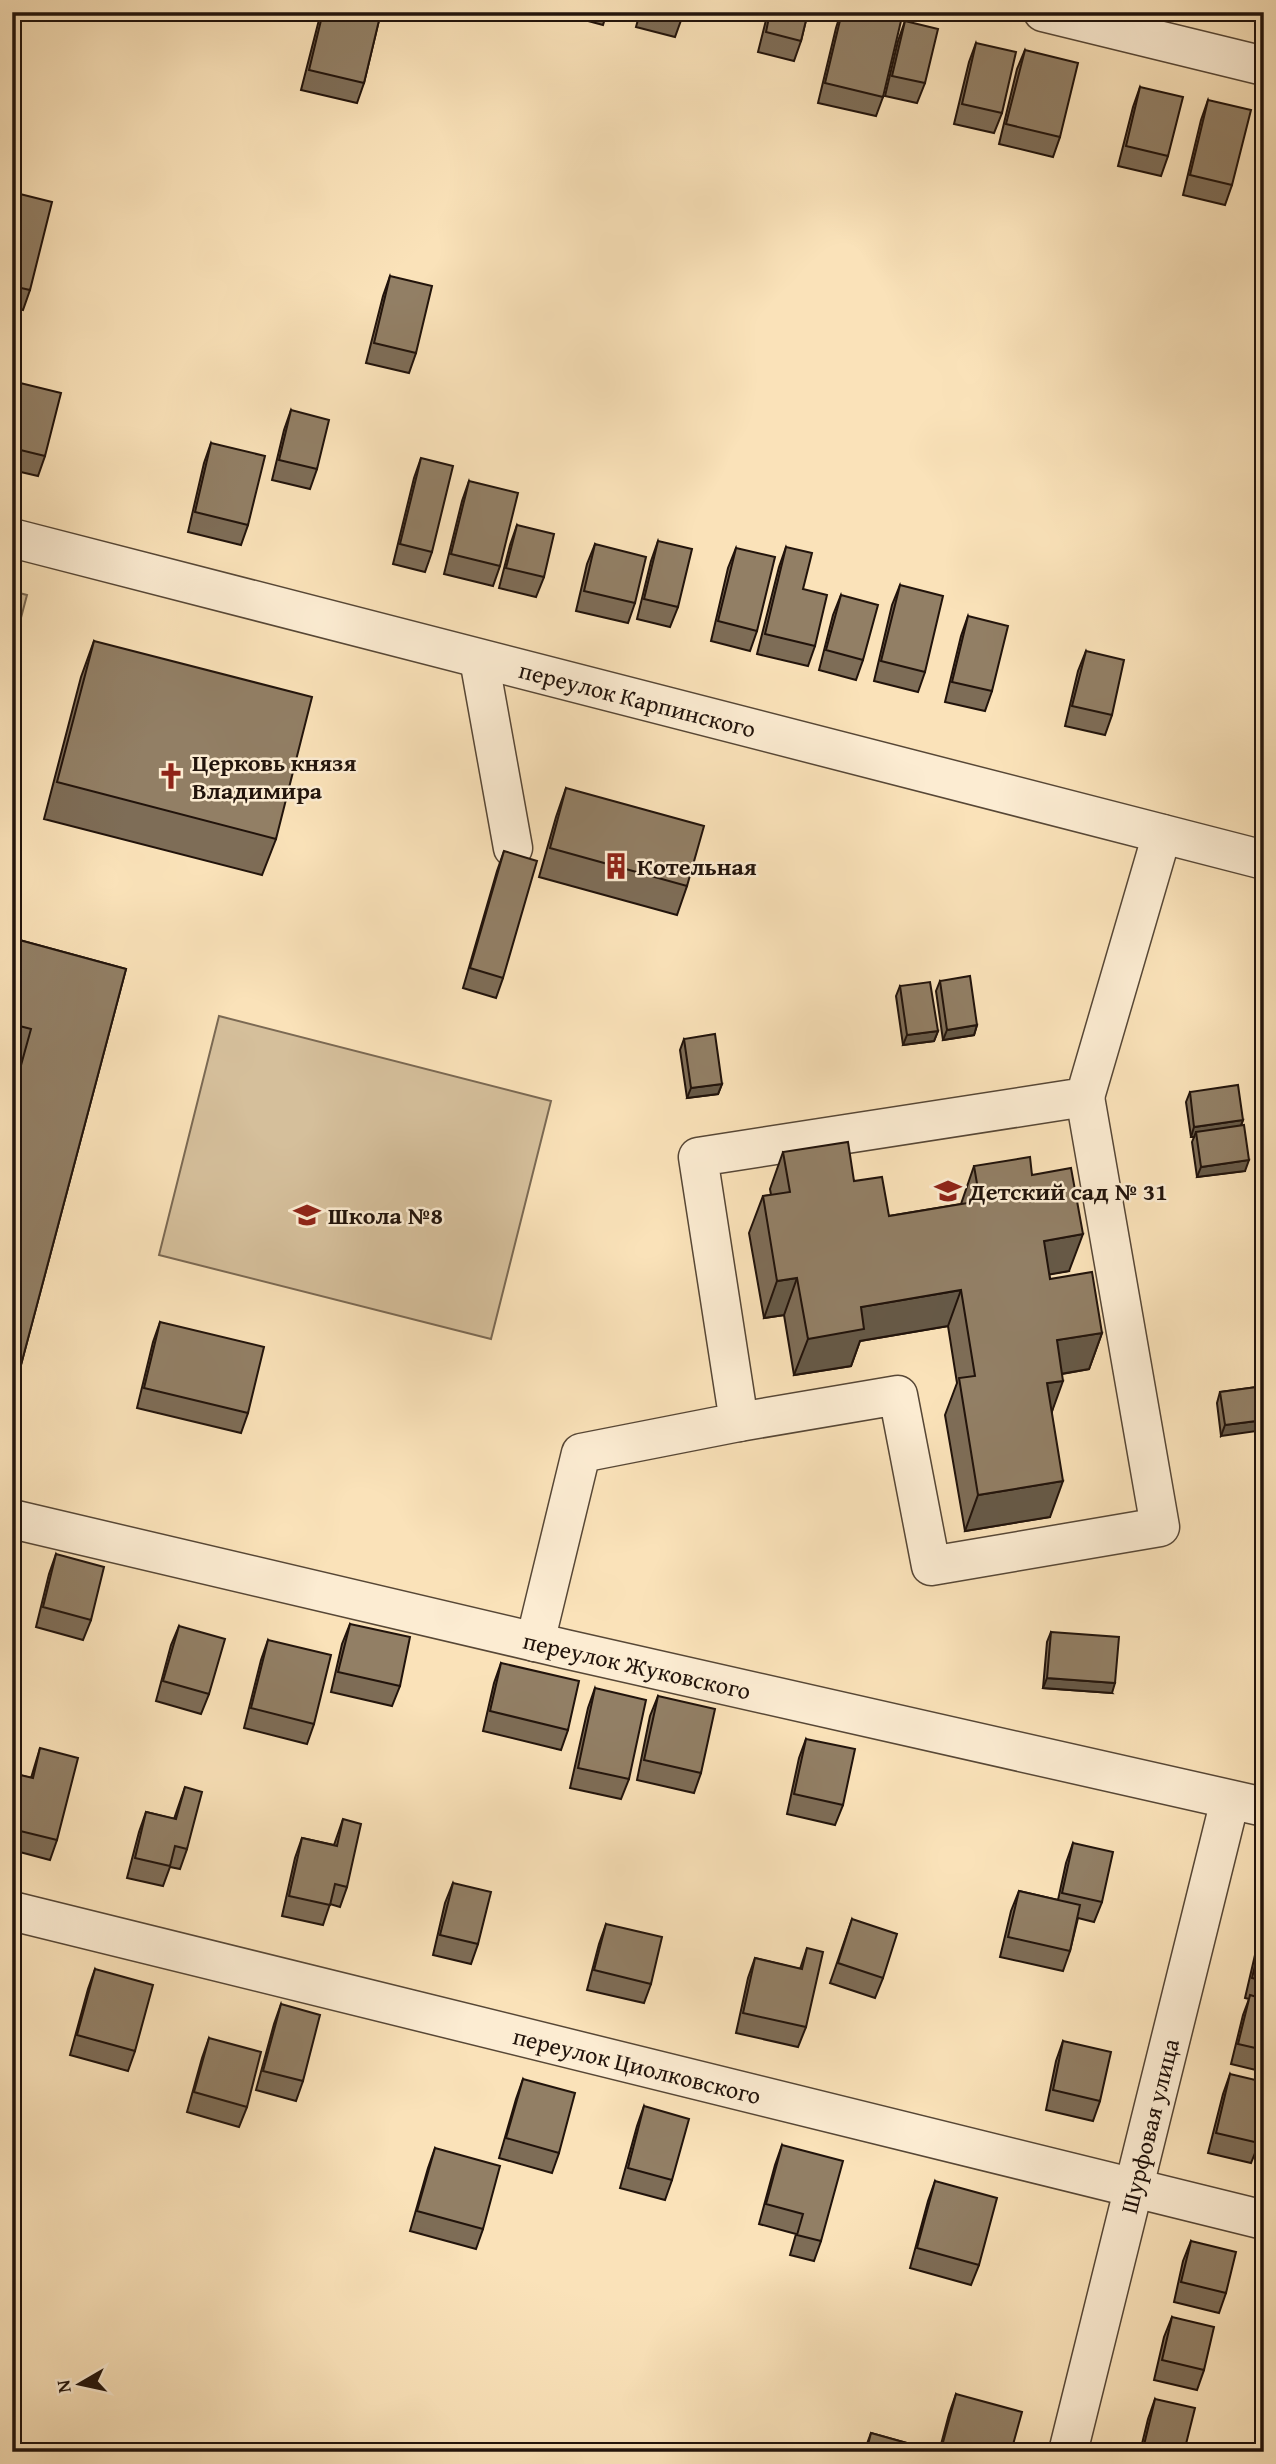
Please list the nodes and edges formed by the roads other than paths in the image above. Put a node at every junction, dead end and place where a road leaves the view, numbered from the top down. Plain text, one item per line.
1 (1043, 12) edge
2 (1264, 66) edge
3 (12, 538) edge
4 (479, 659) junction
5 (1162, 834) junction
6 (513, 848) dead end
7 (1264, 860) edge
8 (1085, 1097) junction
9 (739, 1422) junction
10 (12, 1519) edge
11 (536, 1642) junction
12 (1247, 1804) edge
13 (12, 1911) edge
14 (1132, 2186) junction
15 (1264, 2220) edge
16 (1069, 2452) edge

1 - 2 street
3 - 4 street, переулок Карпинского
4 - 5 street, переулок Карпинского
4 - 6 street
5 - 7 street, переулок Карпинского
5 - 8 street
8 - 9 street
8 - 9 street
9 - 11 street
10 - 11 street, переулок Жуковского
11 - 12 street, переулок Жуковского
12 - 14 street, Шурфовая улица
13 - 14 street, переулок Циолковского
14 - 15 street, переулок Циолковского
14 - 16 street, Шурфовая улица

